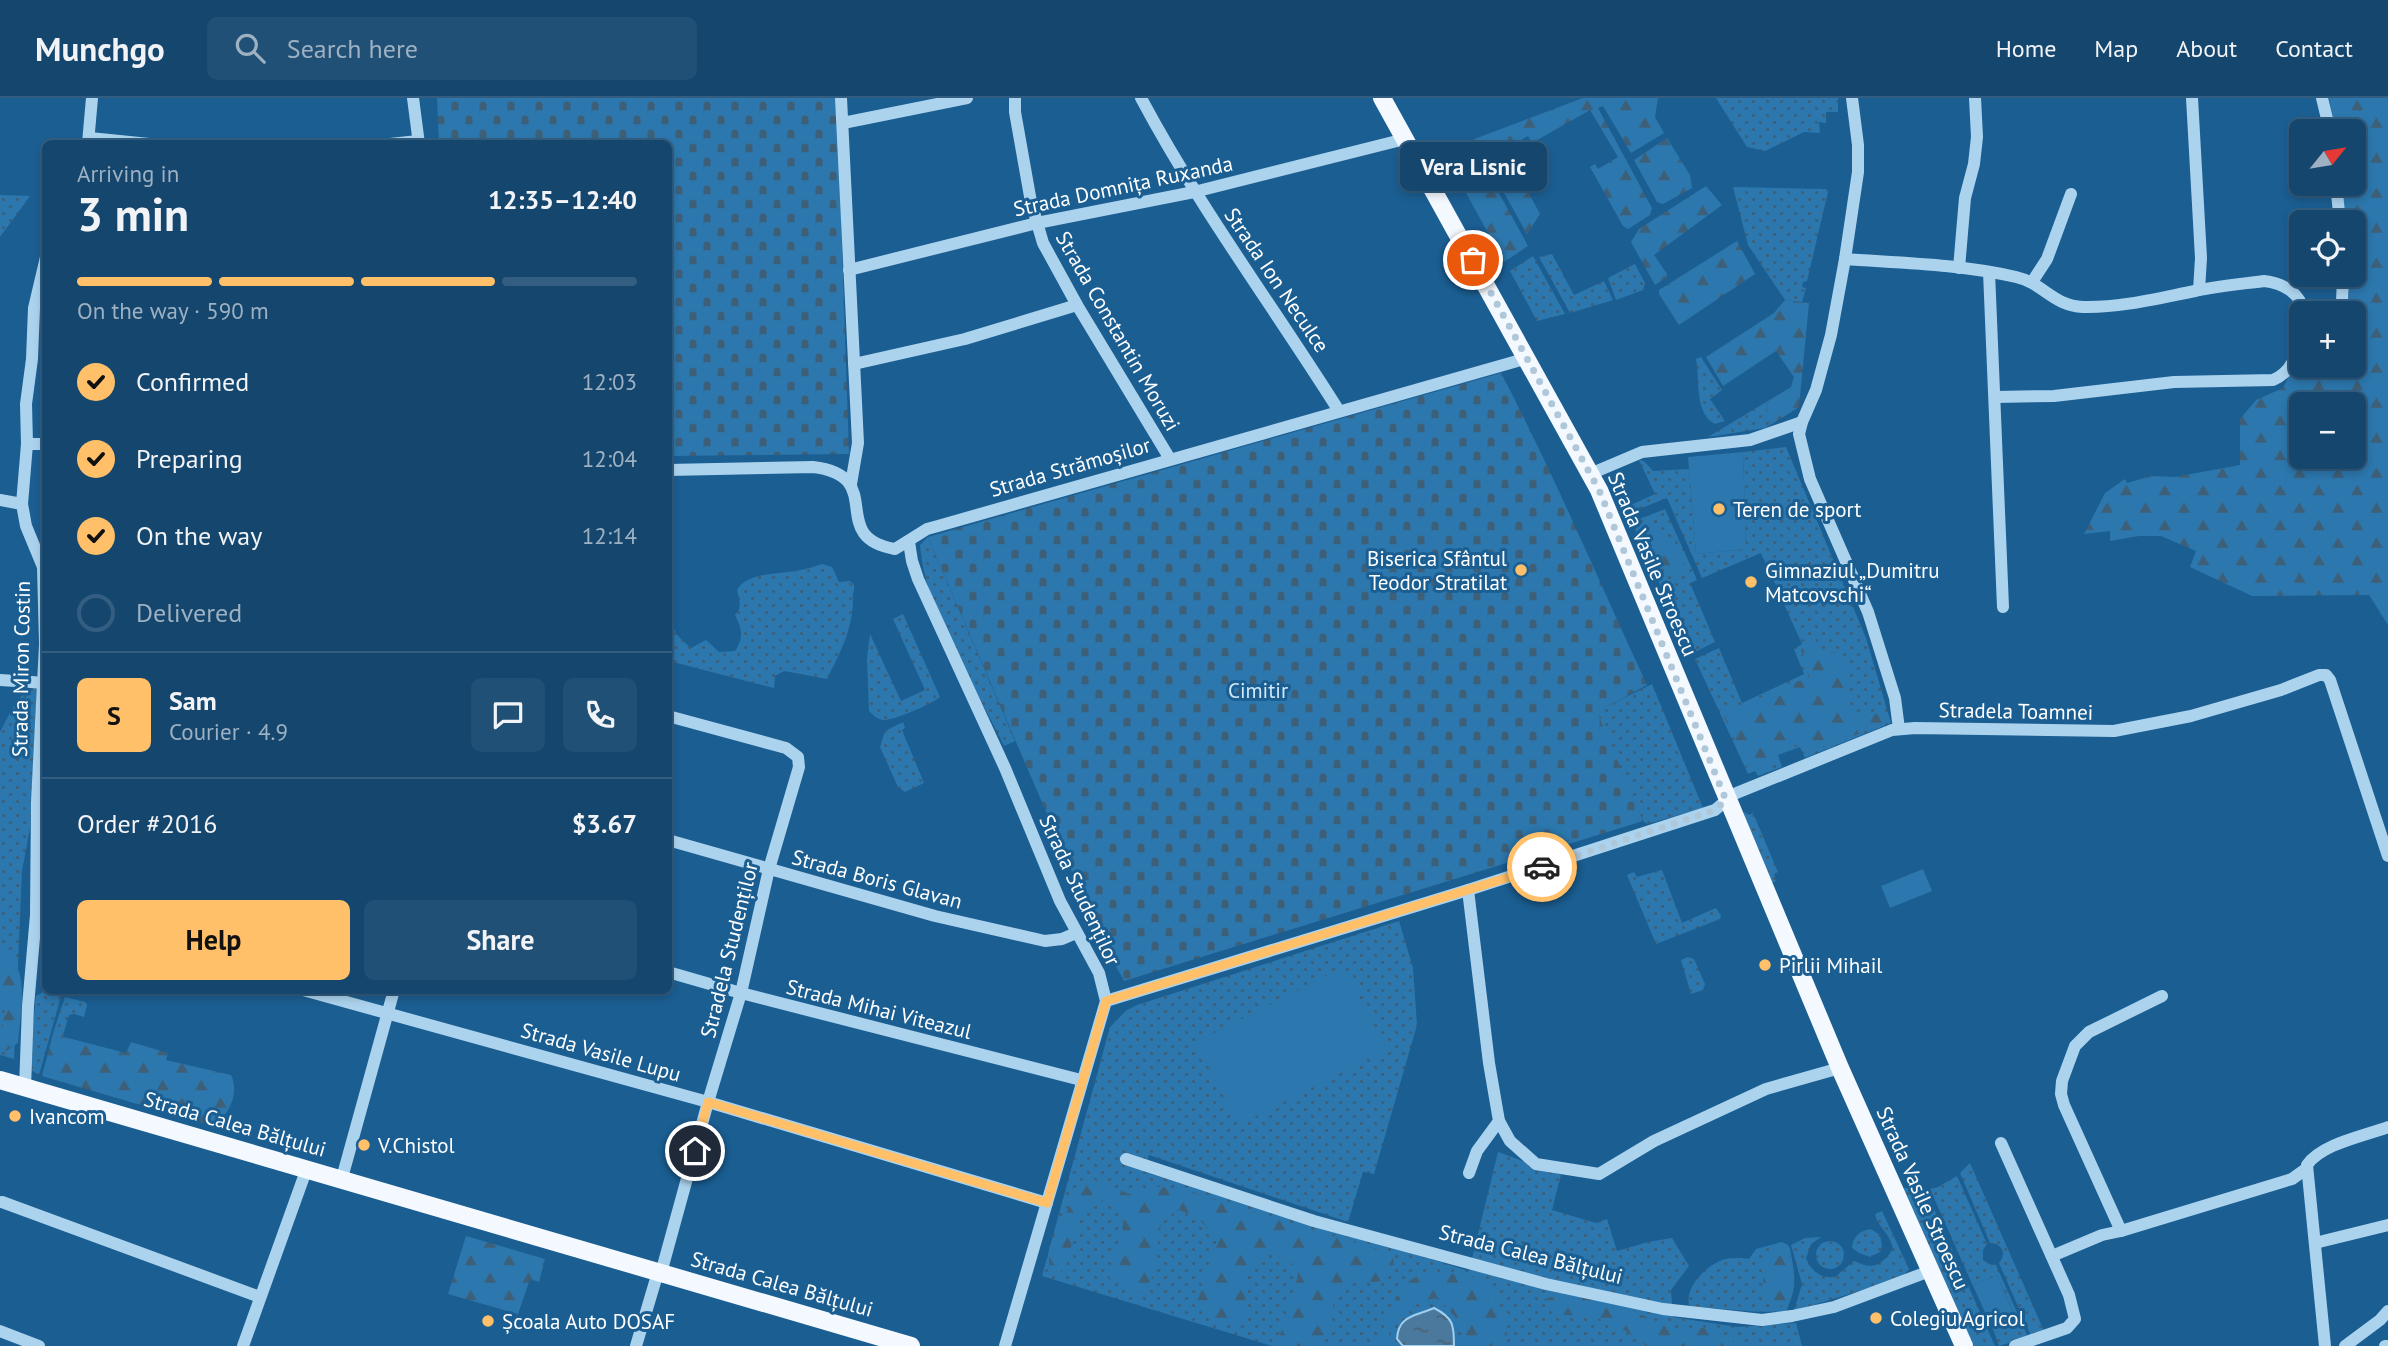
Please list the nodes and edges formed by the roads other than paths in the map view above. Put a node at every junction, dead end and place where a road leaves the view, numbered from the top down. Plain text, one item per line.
1 (92, 98) edge
2 (413, 98) edge
3 (841, 98) edge
4 (967, 98) edge
5 (1015, 98) edge
6 (1141, 98) edge
7 (1382, 98) edge
8 (1852, 98) edge
9 (1975, 98) edge
10 (2192, 98) edge
11 (2322, 98) edge
12 (2327, 119) edge
13 (843, 123) junction
14 (1405, 139) junction
15 (89, 140) edge
16 (419, 140) edge
17 (1194, 192) junction
18 (2071, 194) dead end
19 (1037, 223) junction
20 (1845, 259) junction
21 (1959, 268) junction
22 (849, 270) junction
23 (1989, 272) junction
24 (42, 273) edge
25 (2032, 282) junction
26 (2199, 290) junction
27 (2299, 301) edge
28 (1077, 305) junction
29 (39, 357) edge
30 (1528, 358) junction
31 (854, 364) junction
32 (2289, 370) edge
33 (1995, 397) junction
34 (1339, 411) junction
35 (1802, 422) junction
36 (27, 444) junction
37 (42, 444) edge
38 (1170, 459) junction
39 (672, 470) edge
40 (1590, 474) junction
41 (851, 484) junction
42 (0, 500) edge
43 (22, 504) junction
44 (909, 542) junction
45 (42, 562) edge
46 (2003, 607) dead end
47 (0, 680) edge
48 (42, 683) edge
49 (672, 717) edge
50 (1899, 729) junction
51 (42, 742) edge
52 (1726, 800) junction
53 (41, 802) edge
54 (672, 841) edge
55 (2388, 856) edge
56 (769, 869) junction
57 (1468, 890) junction
58 (41, 916) edge
59 (1076, 933) junction
60 (672, 973) edge
61 (741, 993) junction
62 (318, 994) edge
63 (393, 994) edge
64 (2162, 996) dead end
65 (1106, 1001) junction
66 (388, 1012) junction
67 (1840, 1068) junction
68 (0, 1080) edge
69 (1082, 1080) junction
70 (25, 1088) junction
71 (708, 1102) junction
72 (1499, 1121) junction
73 (2388, 1126) edge
74 (2001, 1143) dead end
75 (1126, 1159) dead end
76 (307, 1168) junction
77 (2306, 1169) junction
78 (1469, 1173) dead end
79 (341, 1178) junction
80 (2, 1202) dead end
81 (1047, 1203) junction
82 (2388, 1225) edge
83 (2122, 1231) junction
84 (2315, 1243) junction
85 (2052, 1256) junction
86 (1930, 1271) junction
87 (660, 1272) junction
88 (260, 1297) junction
89 (2388, 1311) edge
90 (0, 1331) edge
91 (899, 1344) edge
92 (39, 1346) edge
93 (243, 1346) edge
94 (636, 1346) edge
95 (1005, 1346) edge
96 (1964, 1346) edge
97 (2015, 1346) edge
98 (2325, 1346) edge
99 (2345, 1346) edge

1 - 15 street
2 - 16 street
3 - 13 street
4 - 13 street
5 - 19 street, Strada Constantin Moruzi
6 - 17 street, Strada Ion Neculce
7 - 14 main road, Strada Vasile Stroescu
8 - 20 street
9 - 21 street
10 - 26 street
11 - 12 street
13 - 22 street
14 - 17 street, Strada Domnița Ruxanda
14 - 30 main road, Strada Vasile Stroescu
17 - 19 street, Strada Domnița Ruxanda
17 - 34 street, Strada Ion Neculce
18 - 25 street
19 - 22 street, Strada Domnița Ruxanda
19 - 28 street, Strada Constantin Moruzi
20 - 21 street
20 - 35 street
21 - 23 street
22 - 31 street
23 - 25 street
23 - 33 street
24 - 29 street, Strada Miron Costin
25 - 26 street
26 - 27 street
28 - 31 street
28 - 38 street, Strada Constantin Moruzi
29 - 36 street, Strada Miron Costin
30 - 34 street, Strada Strămoșilor
30 - 40 main road, Strada Vasile Stroescu
31 - 41 street
32 - 33 street
33 - 46 street
34 - 38 street, Strada Strămoșilor
35 - 40 street
35 - 50 street
36 - 37 street
36 - 43 street, Strada Miron Costin
38 - 44 street, Strada Strămoșilor
39 - 41 street
40 - 52 main road, Strada Vasile Stroescu
41 - 44 street, Strada Strămoșilor
42 - 43 street
43 - 45 street, Strada Miron Costin
44 - 59 street, Strada Studenților
47 - 48 street
49 - 56 street, Stradela Studenților
50 - 52 street, Stradela Toamnei
50 - 55 street, Stradela Toamnei
51 - 53 street, Strada Miron Costin
52 - 57 street, Stradela Toamnei
52 - 67 main road, Strada Vasile Stroescu
53 - 58 street, Strada Miron Costin
54 - 56 street, Strada Boris Glavan
56 - 59 street, Strada Boris Glavan
56 - 61 street, Stradela Studenților
57 - 65 street, Stradela Toamnei
57 - 72 street
58 - 70 street, Strada Miron Costin
59 - 65 street, Strada Studenților
60 - 61 street, Strada Mihai Viteazul
61 - 69 street, Strada Mihai Viteazul
61 - 71 street, Stradela Studenților
62 - 66 street, Strada Vasile Lupu
63 - 66 street
64 - 83 street
65 - 69 street
66 - 71 street, Strada Vasile Lupu
66 - 79 street
67 - 72 street
67 - 86 main road, Strada Vasile Stroescu
68 - 70 main road, Strada Calea Bălțului
69 - 81 street
70 - 76 main road, Strada Calea Bălțului
71 - 81 street, Strada Vasile Lupu
71 - 87 street, Stradela Studenților
72 - 78 street
73 - 77 street
74 - 85 street
75 - 86 street, Strada Calea Bălțului
76 - 79 main road, Strada Calea Bălțului
76 - 88 street
77 - 83 street
77 - 84 street
79 - 87 main road, Strada Calea Bălțului
80 - 88 street
81 - 95 street
82 - 84 street
83 - 85 street
84 - 98 street
85 - 97 street
86 - 96 main road, Strada Vasile Stroescu
87 - 91 main road, Strada Calea Bălțului
87 - 94 street, Strada Calea Bălțului
88 - 93 street
89 - 99 street
90 - 92 street

